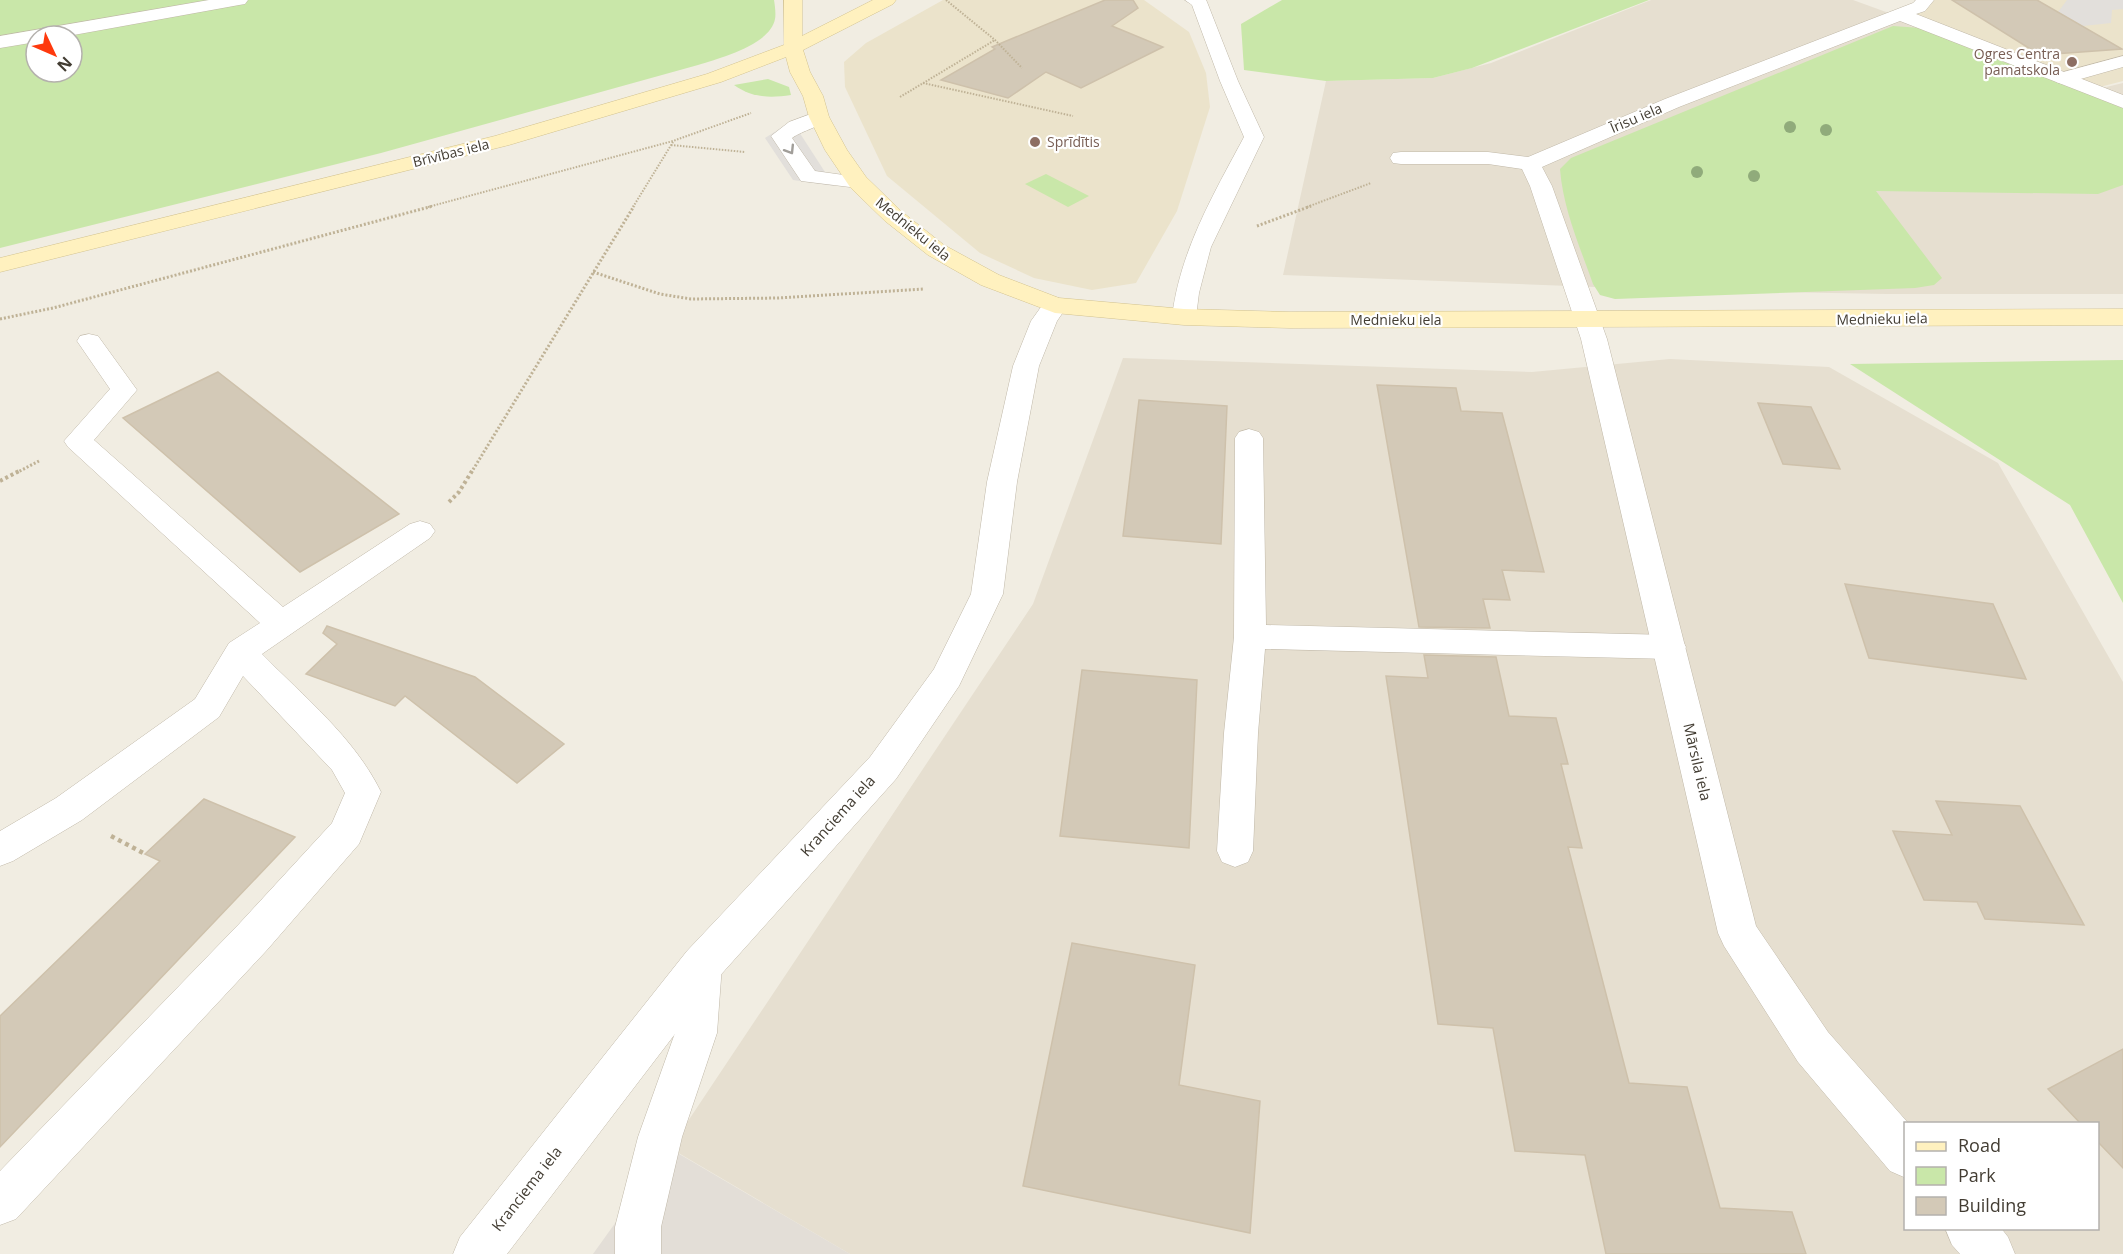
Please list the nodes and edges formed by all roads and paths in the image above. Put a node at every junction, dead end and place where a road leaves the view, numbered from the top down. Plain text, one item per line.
1 (239, 0) edge
2 (793, 0) edge
3 (887, 0) edge
4 (946, 0) edge
5 (1193, 0) edge
6 (1925, 0) edge
7 (1899, 14) junction
8 (84, 27) edge
9 (24, 38) edge
10 (995, 40) junction
11 (0, 42) edge
12 (793, 48) junction
13 (2123, 61) edge
14 (1022, 68) dead end
15 (2063, 78) junction
16 (922, 83) junction
17 (900, 96) dead end
18 (2123, 102) edge
19 (756, 111) dead end
20 (1073, 116) dead end
21 (819, 117) junction
22 (672, 143) junction
23 (794, 156) junction
24 (1401, 158) joint
25 (1530, 164) junction
26 (858, 182) junction
27 (1205, 234) junction
28 (0, 265) edge
29 (593, 272) junction
30 (926, 289) dead end
31 (1055, 305) junction
32 (1184, 317) junction
33 (2123, 317) edge
34 (0, 319) edge
35 (1587, 321) junction
36 (88, 341) dead end
37 (1249, 438) dead end
38 (420, 531) joint
39 (281, 624) junction
40 (1250, 636) junction
41 (1670, 646) junction
42 (240, 652) junction
43 (0, 850) edge
44 (1235, 851) dead end
45 (702, 965) junction
46 (1904, 1154) edge
47 (0, 1203) edge
48 (1971, 1230) edge
49 (477, 1254) edge
50 (638, 1254) edge
51 (1991, 1254) edge

1 - 8 street
2 - 12 street, Mednieku iela
3 - 12 street, Brīvības iela
4 - 10 path
5 - 27 lane
6 - 7 street, Īrisu iela
7 - 15 street
7 - 25 street, Īrisu iela
9 - 11 street
10 - 14 path
10 - 16 path
12 - 21 street, Mednieku iela
12 - 28 street, Brīvības iela
13 - 15 lane
15 - 18 street
16 - 17 path
16 - 20 path
19 - 22 path
21 -> 23 lane
21 - 26 street, Mednieku iela
22 - 23 path
22 - 29 path
22 - 34 path
23 - 26 lane
24 - 25 street
24 - 27 path
25 - 35 street
26 - 31 street, Mednieku iela
27 - 32 lane
29 - 30 path
29 - 38 path
31 - 32 street, Mednieku iela
31 - 45 street, Kranciema iela
32 - 35 street, Mednieku iela
33 - 35 street, Mednieku iela
35 - 41 street, Mārsila iela
36 - 39 lane
37 - 40 lane
38 - 39 lane
39 - 42 lane
40 - 41 lane
40 - 44 lane
41 - 46 street, Mārsila iela
42 - 43 lane
42 - 47 lane
45 - 49 street, Kranciema iela
45 - 50 lane
48 - 51 street

